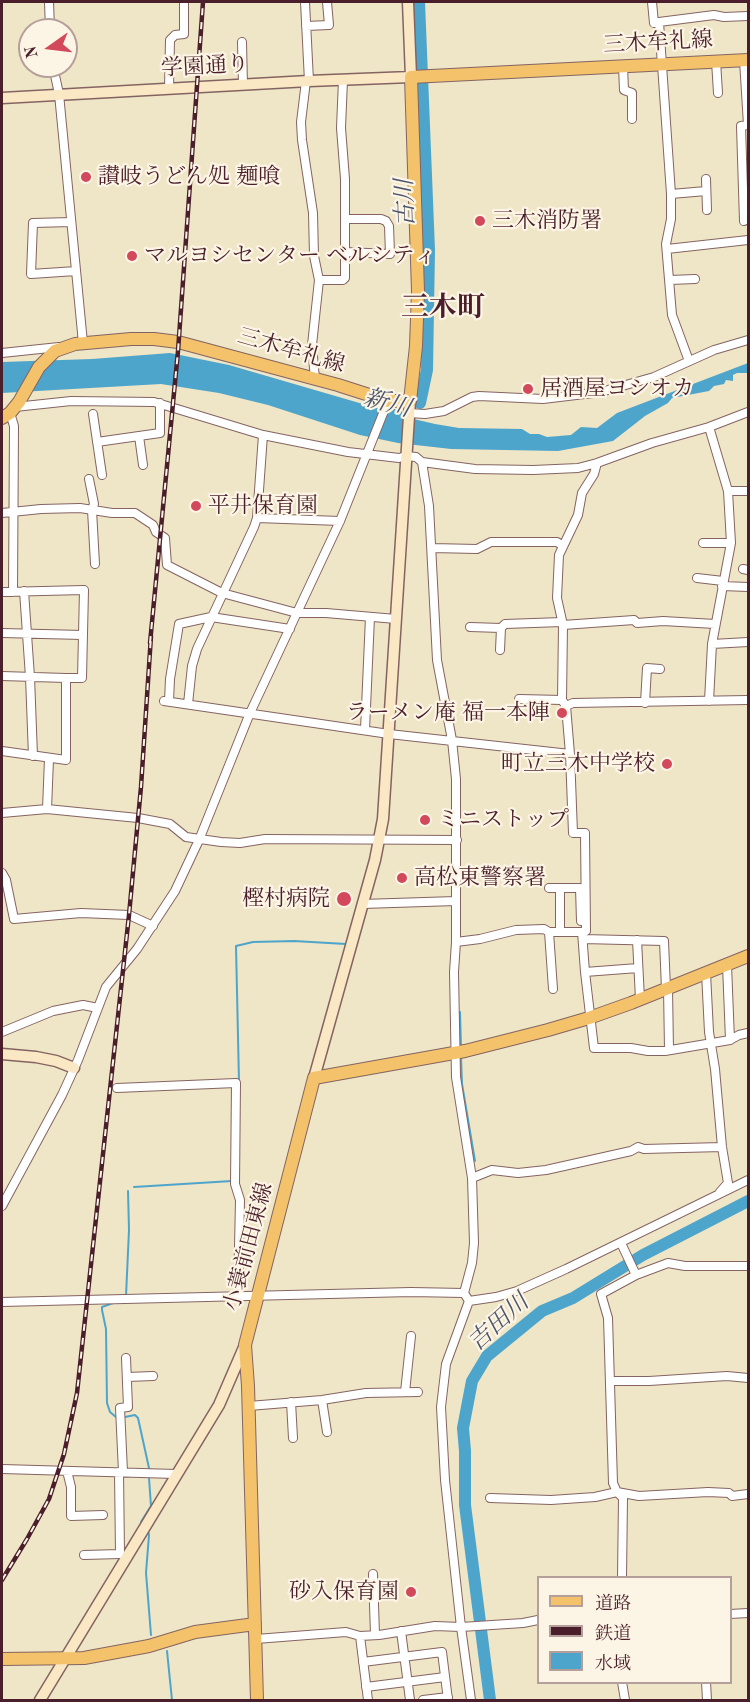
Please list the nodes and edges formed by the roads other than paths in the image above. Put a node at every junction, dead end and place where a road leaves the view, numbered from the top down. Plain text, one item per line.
1 (49, 2) edge
2 (184, 2) edge
3 (305, 2) edge
4 (327, 2) edge
5 (408, 2) edge
6 (652, 2) edge
7 (748, 16) edge
8 (50, 18) edge
9 (659, 22) junction
10 (306, 26) junction
11 (243, 42) dead end
12 (746, 60) edge
13 (716, 61) junction
14 (661, 64) junction
15 (622, 66) junction
16 (411, 77) junction
17 (56, 78) edge
18 (343, 80) junction
19 (308, 81) junction
20 (243, 85) junction
21 (169, 88) junction
22 (718, 93) dead end
23 (59, 94) junction
24 (2, 98) edge
25 (632, 119) dead end
26 (706, 179) dead end
27 (706, 191) junction
28 (671, 194) junction
29 (707, 210) dead end
30 (346, 219) junction
31 (744, 221) dead end
32 (72, 222) junction
33 (748, 240) edge
34 (667, 249) junction
35 (346, 252) junction
36 (76, 271) junction
37 (695, 279) dead end
38 (319, 280) junction
39 (670, 280) junction
40 (748, 340) edge
41 (83, 343) junction
42 (66, 346) junction
43 (2, 352) edge
44 (689, 361) junction
45 (315, 379) junction
46 (160, 403) junction
47 (387, 403) junction
48 (12, 409) edge
49 (409, 410) junction
50 (748, 412) edge
51 (93, 414) dead end
52 (710, 428) junction
53 (263, 435) junction
54 (139, 436) junction
55 (98, 442) junction
56 (366, 454) junction
57 (406, 456) junction
58 (422, 462) junction
59 (597, 463) junction
60 (143, 465) dead end
61 (102, 475) dead end
62 (89, 479) dead end
63 (728, 491) junction
64 (748, 491) edge
65 (92, 510) junction
66 (14, 512) junction
67 (2, 513) edge
68 (257, 518) junction
69 (340, 521) junction
70 (703, 543) dead end
71 (731, 543) junction
72 (563, 546) junction
73 (432, 548) junction
74 (95, 564) dead end
75 (697, 578) dead end
76 (722, 583) junction
77 (748, 586) edge
78 (24, 591) junction
79 (2, 592) edge
80 (13, 592) junction
81 (222, 593) junction
82 (297, 613) junction
83 (211, 617) junction
84 (370, 617) junction
85 (396, 619) junction
86 (562, 623) junction
87 (715, 624) junction
88 (470, 627) dead end
89 (501, 628) junction
90 (290, 629) junction
91 (2, 633) edge
92 (27, 634) junction
93 (83, 635) junction
94 (748, 642) edge
95 (712, 644) junction
96 (500, 650) dead end
97 (660, 669) dead end
98 (2, 676) edge
99 (30, 677) junction
100 (66, 678) junction
101 (519, 699) dead end
102 (748, 700) edge
103 (709, 701) junction
104 (564, 703) junction
105 (645, 703) junction
106 (188, 704) junction
107 (250, 714) junction
108 (365, 730) junction
109 (389, 734) junction
110 (452, 740) junction
111 (2, 751) edge
112 (570, 754) junction
113 (33, 756) junction
114 (50, 759) junction
115 (47, 809) junction
116 (2, 813) edge
117 (199, 840) junction
118 (379, 840) junction
119 (457, 840) junction
120 (2, 873) edge
121 (549, 888) dead end
122 (560, 888) junction
123 (456, 901) junction
124 (362, 904) junction
125 (153, 926) junction
126 (549, 932) junction
127 (560, 932) junction
128 (582, 934) junction
129 (637, 940) junction
130 (456, 942) junction
131 (748, 956) edge
132 (727, 964) junction
133 (638, 968) junction
134 (585, 972) junction
135 (706, 973) junction
136 (667, 988) junction
137 (553, 989) dead end
138 (640, 999) junction
139 (98, 1008) junction
140 (590, 1018) junction
141 (2, 1032) edge
142 (748, 1033) edge
143 (730, 1040) junction
144 (710, 1043) junction
145 (669, 1050) junction
146 (456, 1053) junction
147 (2, 1054) edge
148 (74, 1068) junction
149 (314, 1078) junction
150 (117, 1088) dead end
151 (722, 1146) junction
152 (472, 1178) junction
153 (748, 1180) edge
154 (718, 1195) junction
155 (2, 1206) edge
156 (621, 1243) junction
157 (748, 1266) edge
158 (636, 1275) junction
159 (464, 1293) junction
160 (260, 1295) junction
161 (238, 1296) junction
162 (469, 1301) junction
163 (2, 1302) edge
164 (411, 1336) dead end
165 (245, 1345) junction
166 (126, 1358) dead end
167 (153, 1376) dead end
168 (127, 1377) junction
169 (748, 1378) edge
170 (611, 1381) junction
171 (405, 1392) junction
172 (418, 1392) dead end
173 (322, 1400) junction
174 (291, 1402) junction
175 (249, 1406) junction
176 (327, 1432) dead end
177 (293, 1438) dead end
178 (2, 1469) edge
179 (67, 1471) junction
180 (121, 1472) junction
181 (176, 1474) junction
182 (617, 1492) junction
183 (748, 1494) edge
184 (490, 1498) dead end
185 (103, 1515) dead end
186 (84, 1555) dead end
187 (123, 1555) junction
188 (373, 1574) dead end
189 (622, 1576) edge
190 (748, 1613) edge
191 (732, 1614) edge
192 (537, 1620) edge
193 (255, 1624) junction
194 (460, 1627) junction
195 (401, 1631) junction
196 (375, 1635) junction
197 (360, 1636) junction
198 (256, 1639) junction
199 (404, 1657) junction
200 (2, 1659) edge
201 (65, 1659) junction
202 (363, 1662) junction
203 (445, 1677) junction
204 (408, 1682) junction
205 (622, 1684) edge
206 (706, 1684) edge
207 (366, 1687) junction
208 (448, 1699) edge
209 (40, 1701) edge
210 (257, 1701) edge
211 (368, 1701) edge
212 (410, 1701) edge
213 (423, 1701) edge
214 (471, 1701) edge
215 (625, 1701) edge
216 (707, 1701) edge

1 - 8 street
2 - 21 street
3 - 10 street
4 - 10 street
5 - 16 street
6 - 9 street
7 - 9 street
9 - 14 street
10 - 19 street
11 - 20 street
12 - 13 main road, 三木牟礼線
12 - 31 street
13 - 14 main road, 三木牟礼線
13 - 22 street
14 - 15 main road, 三木牟礼線
14 - 28 street
15 - 16 main road, 三木牟礼線
15 - 25 street
16 - 18 street, 学園通り
16 - 49 main road
17 - 23 street
18 - 19 street, 学園通り
18 - 30 street
19 - 20 street, 学園通り
19 - 38 street
20 - 21 street, 学園通り
21 - 23 street, 学園通り
23 - 24 street, 学園通り
23 - 32 street
26 - 27 street
27 - 28 street
27 - 29 street
28 - 34 street
30 - 35 street
30 - 35 street
32 - 36 street
32 - 36 street
33 - 34 street
34 - 39 street
35 - 38 street
36 - 41 street
37 - 39 street
38 - 45 street
39 - 44 street
40 - 44 street
41 - 42 main road, 三木牟礼線
41 - 45 main road, 三木牟礼線
42 - 43 street
42 - 48 main road, 三木牟礼線
44 - 49 street
45 - 47 main road, 三木牟礼線
46 - 48 street
46 - 53 street
46 - 54 street
47 - 49 main road, 三木牟礼線
47 - 56 street
48 - 66 street
49 - 57 street
50 - 52 street
51 - 55 street
52 - 59 street
52 - 63 street
53 - 56 street
53 - 68 street
54 - 55 street
54 - 60 street
55 - 61 street
56 - 57 street
56 - 69 street
57 - 58 street
57 - 85 street
58 - 59 street
58 - 73 street
59 - 72 street
62 - 65 street
63 - 64 street
63 - 71 street
65 - 66 street
65 - 74 street
65 - 81 street
66 - 67 street
66 - 80 street
68 - 69 street
68 - 81 street
69 - 82 street
70 - 71 street
71 - 76 street
72 - 73 street
72 - 86 street
73 - 110 street
75 - 76 street
76 - 77 street
76 - 87 street
78 - 80 street
78 - 92 street
78 - 93 street
79 - 80 street
81 - 82 street
81 - 83 street
82 - 84 street
82 - 90 street
83 - 90 street
83 - 106 street
83 - 106 street
84 - 85 street
84 - 108 street
85 - 109 street
86 - 87 street
86 - 89 street
86 - 104 street
87 - 95 street
88 - 89 street
89 - 96 street
90 - 107 street
91 - 92 street
92 - 93 street
92 - 99 street
93 - 100 street
94 - 95 street
95 - 103 street
97 - 105 street
98 - 99 street
99 - 100 street
99 - 113 street
100 - 114 street
101 - 104 street
102 - 103 street
103 - 105 street
104 - 105 street
104 - 112 street
106 - 107 street
107 - 108 street
107 - 117 street
108 - 109 street
109 - 110 street
109 - 118 street
110 - 112 street
110 - 119 street
111 - 113 street
112 - 128 street
113 - 114 street
114 - 115 street
115 - 116 street
115 - 117 street
117 - 118 street
117 - 125 street
118 - 119 street
118 - 124 street
119 - 123 street
120 - 125 street
121 - 122 street
122 - 127 street
122 - 128 street
123 - 124 street
123 - 130 street
124 - 149 street
125 - 139 street
126 - 127 street
126 - 130 street
126 - 137 street
127 - 128 street
128 - 129 street
128 - 134 street
129 - 133 street
129 - 136 street
130 - 146 street
131 - 132 main road
132 - 135 main road
132 - 143 street
133 - 134 street
133 - 138 street
134 - 140 street
135 - 136 main road
135 - 144 street
136 - 138 main road
136 - 145 street
138 - 140 main road
139 - 141 street
139 - 148 street
140 - 145 street
140 - 146 main road
142 - 143 street
143 - 144 street
144 - 145 street
144 - 151 street
146 - 149 main road
146 - 152 street
147 - 148 street
148 - 155 street
149 - 160 main road, 小蓑前田東線
150 - 161 street
151 - 152 street
151 - 154 street
152 - 159 street
153 - 154 street
154 - 156 street
156 - 158 street
156 - 162 street
157 - 158 street
158 - 170 street
159 - 160 street
159 - 162 street
160 - 161 street
160 - 165 main road, 小蓑前田東線
161 - 163 street
162 - 194 street
164 - 171 street
165 - 175 main road, 小蓑前田東線
165 - 181 street
166 - 168 street
167 - 168 street
168 - 180 street
169 - 170 street
170 - 182 street
171 - 172 street
171 - 173 street
173 - 174 street
173 - 176 street
174 - 175 street
174 - 177 street
175 - 193 main road, 小蓑前田東線
178 - 179 street
179 - 180 street
179 - 185 street
180 - 181 street
180 - 187 street
181 - 187 street
182 - 183 street
182 - 184 street
182 - 189 street
186 - 187 street
187 - 201 street
188 - 196 street
190 - 191 street
192 - 194 street
193 - 198 main road, 小蓑前田東線
193 - 201 main road
194 - 195 street
194 - 214 street
195 - 196 street
195 - 199 street
196 - 197 street
197 - 198 street
197 - 202 street
198 - 210 main road, 小蓑前田東線
199 - 202 street
199 - 203 street
199 - 204 street
200 - 201 main road
201 - 209 street
202 - 207 street
203 - 204 street
203 - 208 street
204 - 207 street
204 - 212 street
205 - 215 street
206 - 216 street
207 - 211 street
208 - 213 street

